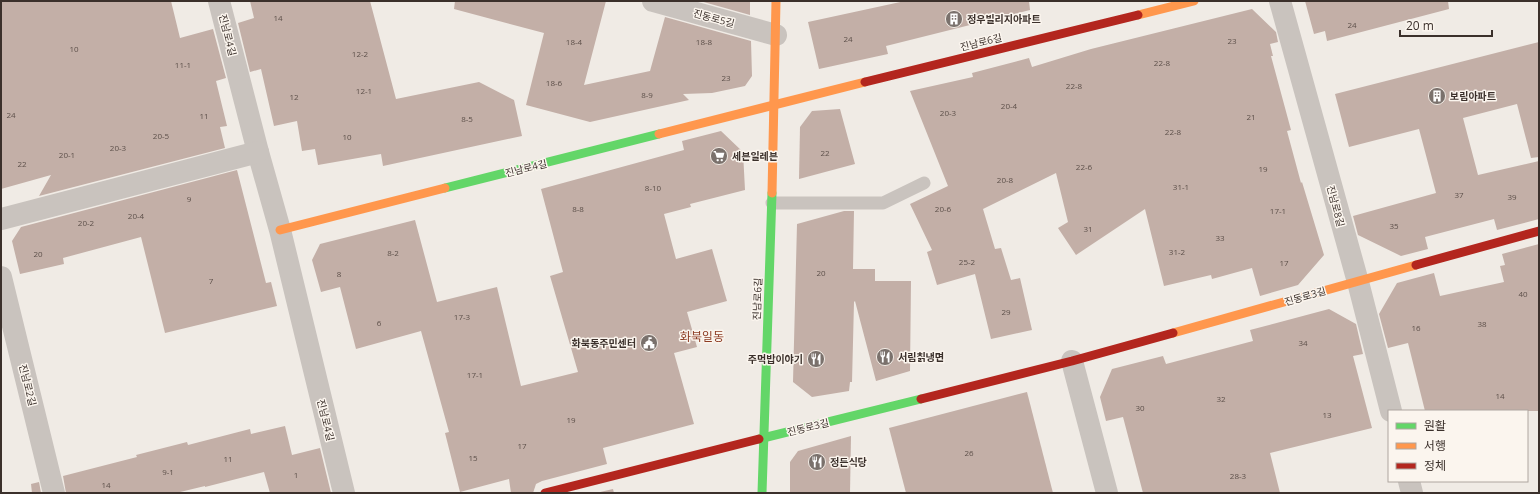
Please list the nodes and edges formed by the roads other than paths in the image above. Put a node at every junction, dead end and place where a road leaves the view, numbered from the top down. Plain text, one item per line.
1 (219, 1) edge
2 (653, 1) edge
3 (776, 1) edge
4 (1194, 1) edge
5 (1280, 1) edge
6 (776, 35) junction
7 (773, 105) junction
8 (258, 152) junction
9 (924, 183) dead end
10 (772, 203) junction
11 (1, 219) edge
12 (280, 230) junction
13 (1539, 231) edge
14 (1, 277) edge
15 (1358, 282) junction
16 (1072, 361) junction
17 (1391, 410) edge
18 (763, 438) junction
19 (1409, 482) edge
20 (54, 493) edge
21 (344, 493) edge
22 (545, 493) edge
23 (762, 493) edge
24 (1107, 493) edge
25 (1412, 493) edge

1 - 8 street, 진남로4길
2 - 6 street, 진동로5길
3 - 6 street, 진남로6길
4 - 7 street, 진남로6길
5 - 15 street, 진남로8길
6 - 7 street, 진남로6길
7 - 10 street, 진남로6길
7 - 12 street, 진남로4길
8 - 11 street
8 - 12 street, 진남로4길
9 - 10 lane
10 - 18 street, 진남로6길
12 - 21 street, 진남로4길
13 - 15 street, 진동로3길
14 - 20 street, 진남로2길
15 - 16 street, 진동로3길
15 - 17 street, 진남로8길
16 - 18 street, 진동로3길
16 - 24 street
18 - 22 street, 진동로3길
18 - 23 street, 진남로6길
19 - 25 street

